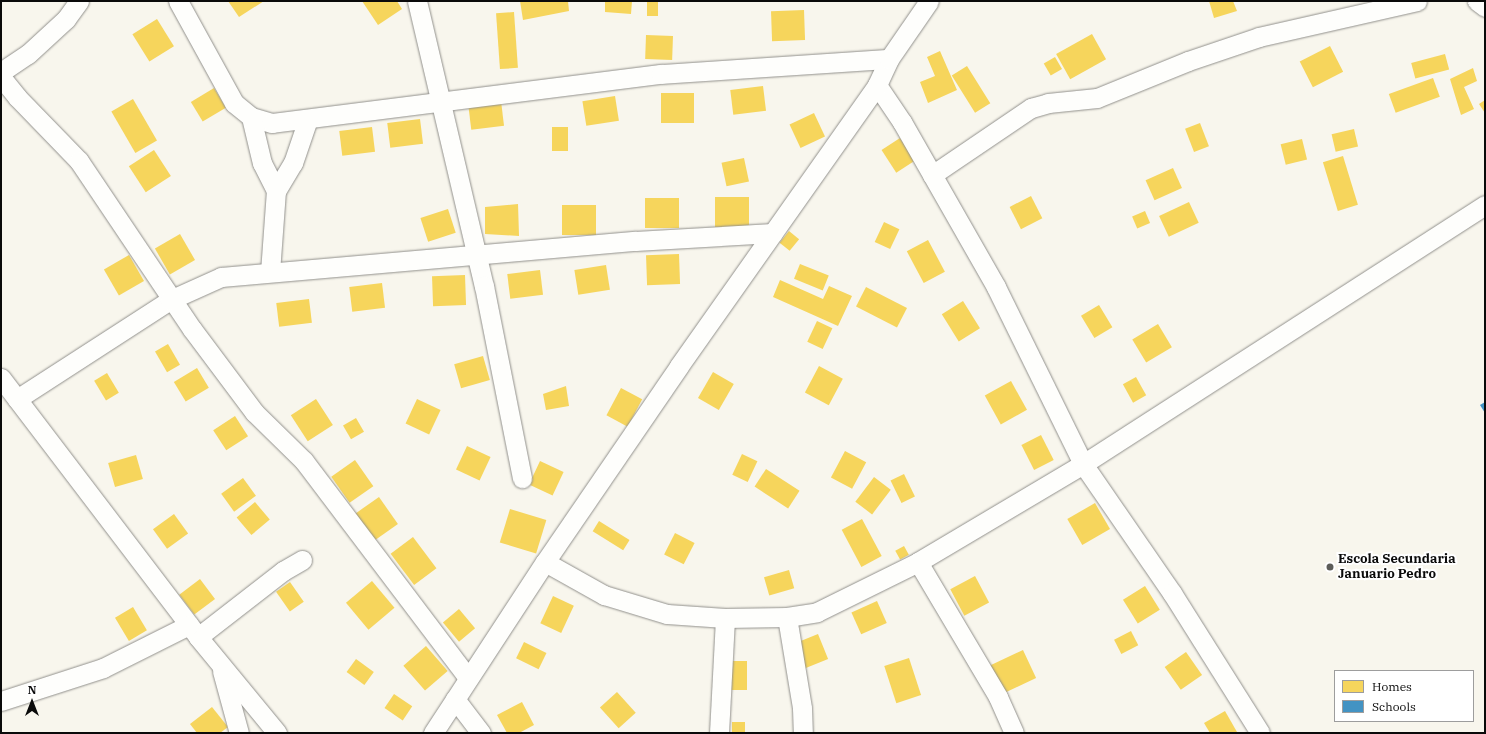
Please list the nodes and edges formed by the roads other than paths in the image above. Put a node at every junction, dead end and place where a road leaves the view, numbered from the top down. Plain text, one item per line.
1 (79, 1) edge
2 (178, 1) edge
3 (417, 1) edge
4 (929, 1) edge
5 (1417, 1) edge
6 (1476, 1) edge
7 (1485, 7) edge
8 (889, 59) junction
9 (1, 72) edge
10 (1, 76) edge
11 (877, 85) junction
12 (442, 103) junction
13 (251, 117) junction
14 (308, 119) junction
15 (932, 175) junction
16 (276, 192) junction
17 (1485, 205) edge
18 (773, 233) junction
19 (477, 255) junction
20 (270, 272) junction
21 (170, 300) junction
22 (1, 378) edge
23 (17, 400) junction
24 (1083, 464) junction
25 (522, 478) dead end
26 (302, 560) dead end
27 (545, 562) junction
28 (918, 562) junction
29 (787, 617) junction
30 (725, 618) junction
31 (193, 631) junction
32 (220, 663) junction
33 (468, 678) junction
34 (454, 699) junction
35 (1, 701) edge
36 (239, 733) edge
37 (277, 733) edge
38 (433, 733) edge
39 (481, 733) edge
40 (719, 733) edge
41 (803, 733) edge
42 (1014, 733) edge
43 (1260, 733) edge

1 - 9 street
2 - 13 street
3 - 12 street
4 - 8 street
5 - 15 street
6 - 7 street
8 - 11 street
8 - 12 street
10 - 21 street
11 - 15 street
11 - 18 street
12 - 14 street
12 - 19 street
13 - 14 street
13 - 16 street
14 - 16 street
15 - 24 street
16 - 20 street
17 - 24 street
18 - 19 street
18 - 27 street
19 - 20 street
19 - 25 street
20 - 21 street
21 - 23 street
21 - 33 street
22 - 23 street
23 - 31 street
24 - 28 street
24 - 43 street
26 - 31 street
27 - 30 street
27 - 33 street
28 - 29 street
28 - 42 street
29 - 30 street
29 - 41 street
30 - 40 street
31 - 32 street
31 - 35 street
32 - 36 street
32 - 37 street
33 - 34 street
34 - 38 street
34 - 39 street

